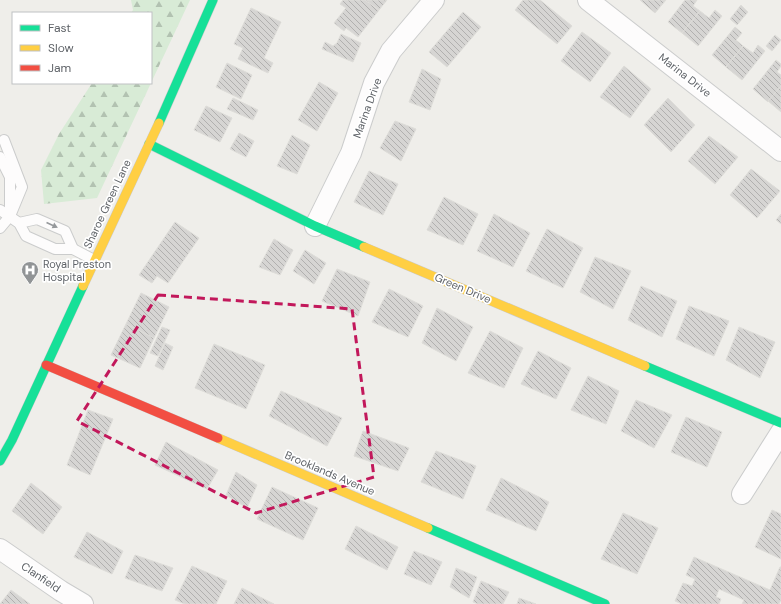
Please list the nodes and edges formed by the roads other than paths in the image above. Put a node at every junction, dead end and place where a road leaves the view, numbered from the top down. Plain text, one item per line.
1 (213, 0) edge
2 (434, 0) edge
3 (588, 0) edge
4 (4, 140) dead end
5 (149, 144) junction
6 (781, 151) edge
7 (0, 157) edge
8 (0, 210) edge
9 (10, 216) junction
10 (19, 223) junction
11 (315, 226) junction
12 (0, 228) edge
13 (73, 249) junction
14 (94, 260) junction
15 (46, 365) junction
16 (781, 423) edge
17 (781, 432) edge
18 (0, 461) edge
19 (742, 494) dead end
20 (0, 548) edge
21 (83, 604) edge
22 (605, 604) edge

1 - 5 street, Sharoe Green Lane
2 - 11 street, Marina Drive
3 - 6 street, Marina Drive
4 - 9 lane
5 - 11 street, Green Drive
5 - 14 street, Sharoe Green Lane
7 - 9 lane
8 - 9 lane
9 - 10 lane
9 - 12 lane
10 - 13 lane
10 -> 13 lane
11 - 16 street, Green Drive
13 - 14 lane
14 - 15 street, Sharoe Green Lane
15 - 18 street, Sharoe Green Lane
15 - 22 street, Brooklands Avenue
17 - 19 street
20 - 21 street, Clanfield

